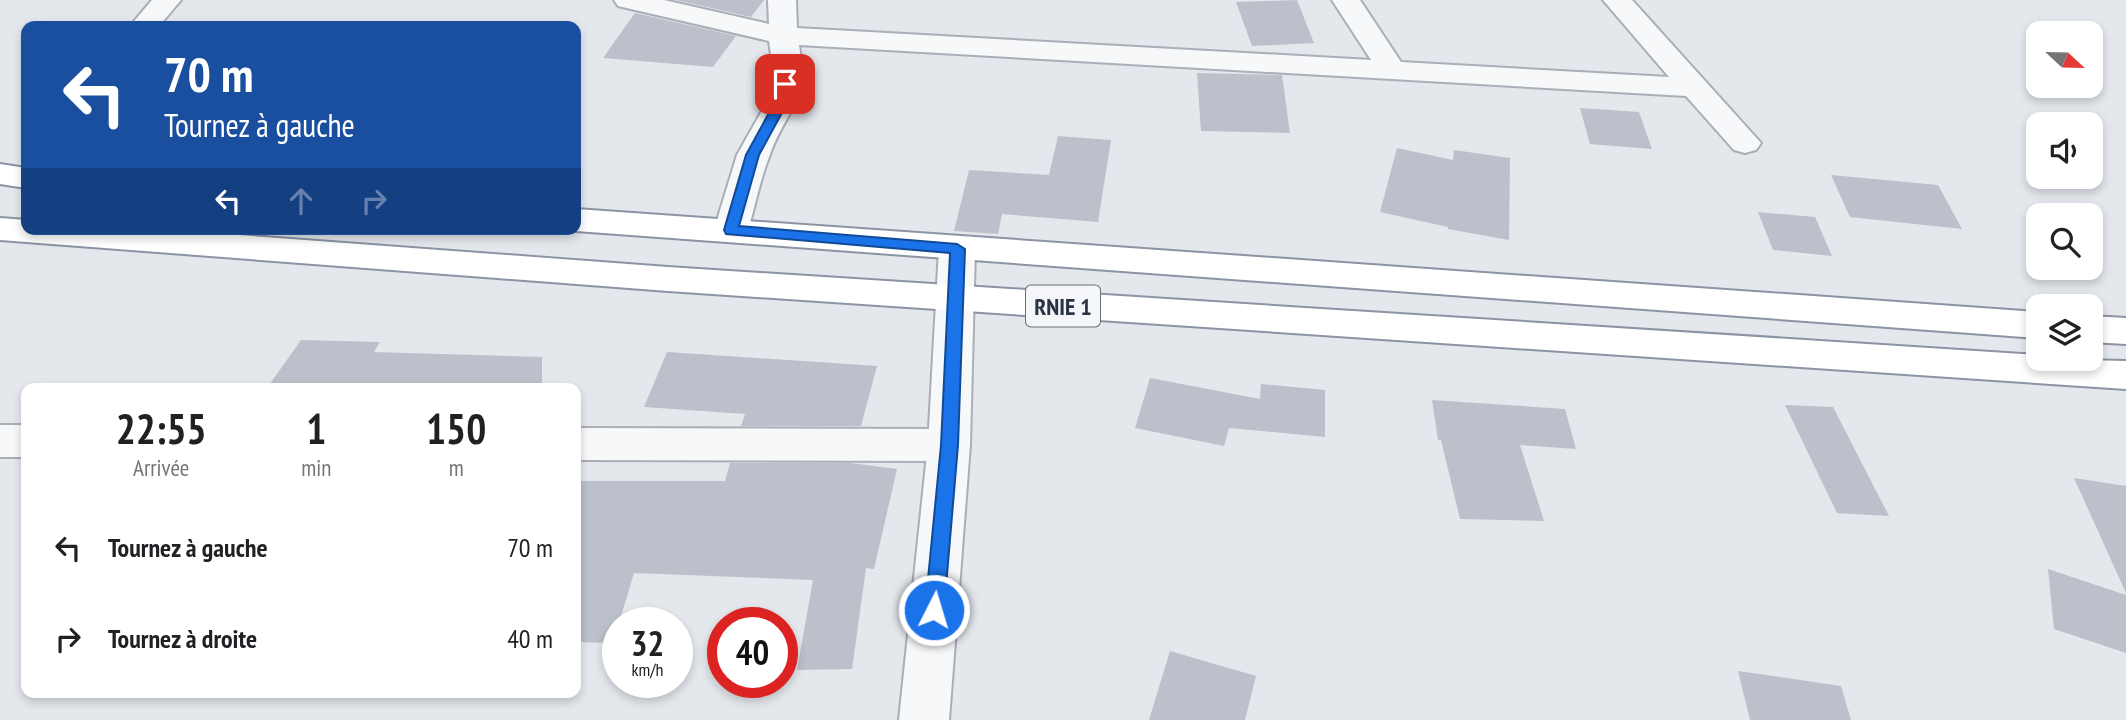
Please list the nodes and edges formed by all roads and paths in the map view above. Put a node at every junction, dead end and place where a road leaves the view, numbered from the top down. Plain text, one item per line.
1 (167, 0) edge
2 (628, 0) edge
3 (782, 0) edge
4 (1346, 0) edge
5 (1617, 0) edge
6 (148, 21) edge
7 (783, 36) junction
8 (1392, 70) junction
9 (1695, 87) junction
10 (1745, 143) dead end
11 (581, 219) edge
12 (0, 229) edge
13 (731, 230) junction
14 (21, 231) edge
15 (82, 235) edge
16 (957, 249) junction
17 (957, 299) junction
18 (2026, 324) edge
19 (2103, 330) edge
20 (2126, 331) edge
21 (2126, 375) edge
22 (0, 441) edge
23 (21, 441) edge
24 (581, 444) edge
25 (949, 445) junction
26 (924, 720) edge

1 - 6 street
2 - 7 street
3 - 7 street
4 - 8 street
5 - 9 street
7 - 8 street
7 - 13 street
8 - 9 street
9 - 10 street
11 - 13 highway, RNIE 1
12 - 14 highway, RNIE 1
13 - 16 highway, RNIE 1
15 - 17 highway, RNIE 1
16 - 17 street
16 - 18 highway, RNIE 1
17 - 21 highway, RNIE 1
17 - 25 street
19 - 20 highway
22 - 23 street
24 - 25 street
25 - 26 street

